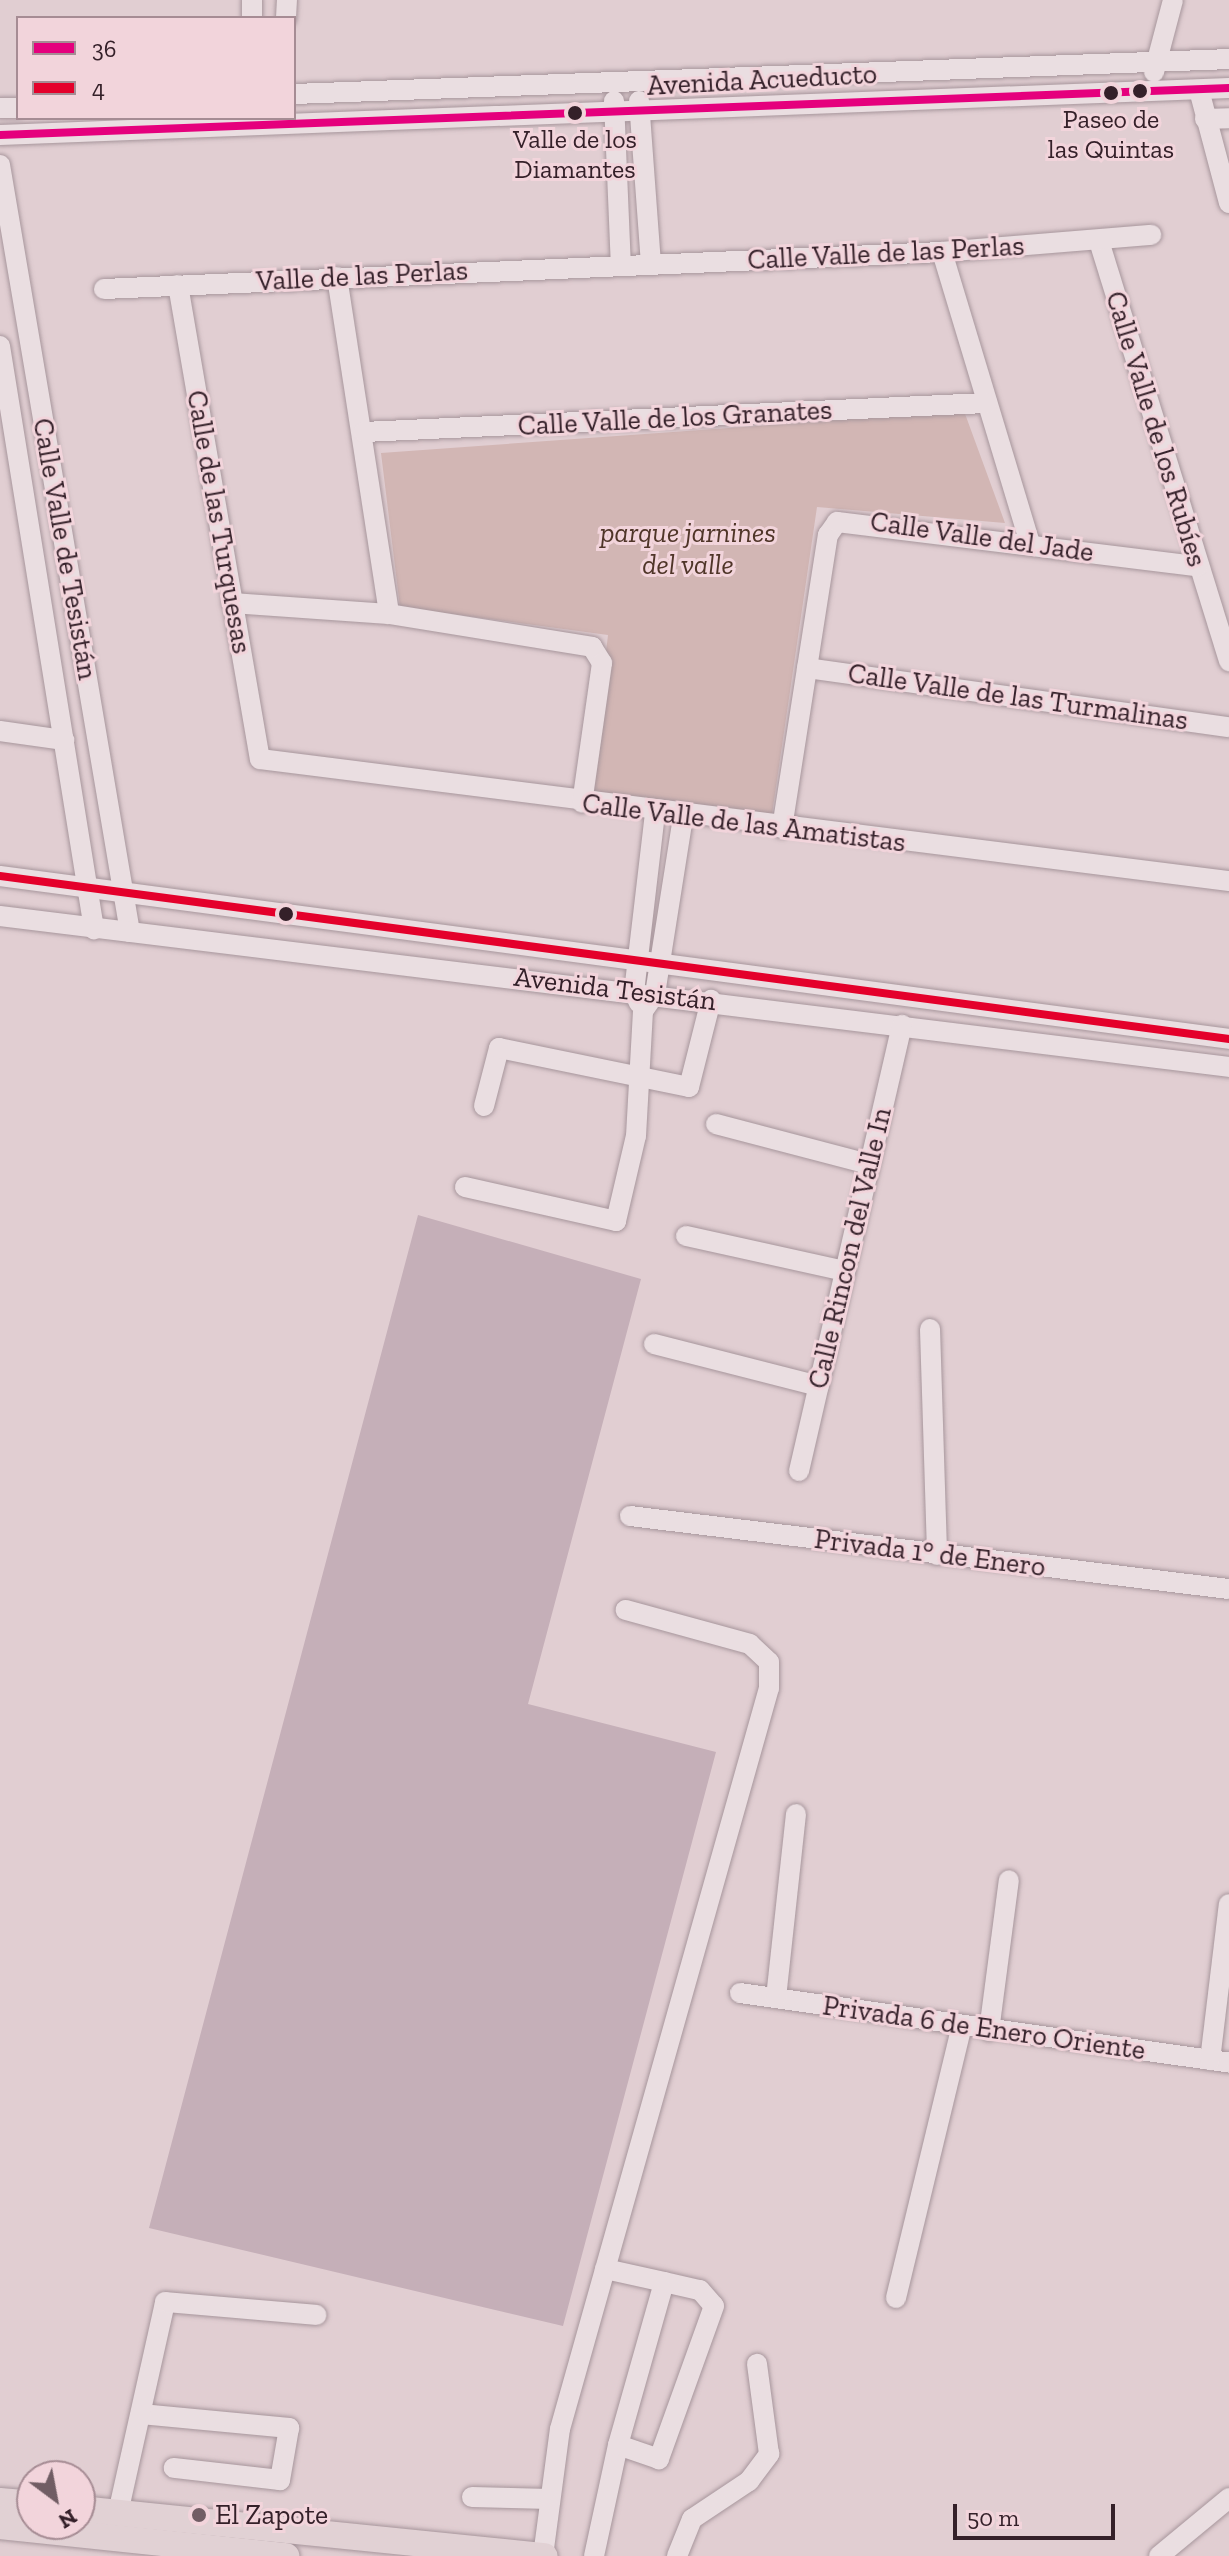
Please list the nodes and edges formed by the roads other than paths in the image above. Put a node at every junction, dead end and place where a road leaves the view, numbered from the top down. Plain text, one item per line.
1 (1174, 0) edge
2 (1229, 59) edge
3 (1159, 63) junction
4 (639, 86) junction
5 (613, 87) junction
6 (1229, 88) edge
7 (1199, 90) junction
8 (1139, 92) junction
9 (296, 94) edge
10 (639, 111) junction
11 (614, 112) junction
12 (1229, 118) edge
13 (1205, 119) junction
14 (0, 135) edge
15 (0, 165) edge
16 (1229, 203) edge
17 (1151, 235) dead end
18 (1099, 241) junction
19 (942, 252) junction
20 (651, 264) junction
21 (621, 265) junction
22 (337, 277) junction
23 (178, 285) junction
24 (104, 289) dead end
25 (0, 346) edge
26 (987, 403) junction
27 (364, 432) junction
28 (1030, 543) junction
29 (1197, 566) junction
30 (232, 603) junction
31 (389, 614) junction
32 (1229, 661) edge
33 (807, 668) junction
34 (1229, 727) edge
35 (0, 731) edge
36 (64, 740) junction
37 (260, 759) joint
38 (582, 803) junction
39 (655, 813) junction
40 (683, 817) junction
41 (782, 828) junction
42 (0, 876) edge
43 (1229, 881) edge
44 (87, 886) junction
45 (122, 891) junction
46 (0, 916) edge
47 (94, 929) junction
48 (130, 932) junction
49 (637, 962) junction
50 (661, 965) junction
51 (634, 992) junction
52 (655, 994) junction
53 (711, 1000) junction
54 (643, 1011) junction
55 (902, 1025) junction
56 (1229, 1039) edge
57 (1229, 1067) edge
58 (638, 1080) junction
59 (484, 1106) dead end
60 (716, 1124) dead end
61 (869, 1164) junction
62 (465, 1187) dead end
63 (686, 1236) dead end
64 (845, 1271) junction
65 (930, 1329) dead end
66 (654, 1344) dead end
67 (819, 1386) junction
68 (799, 1471) dead end
69 (630, 1516) dead end
70 (937, 1555) junction
71 (1229, 1589) edge
72 (626, 1610) dead end
73 (796, 1814) dead end
74 (1009, 1880) dead end
75 (1229, 1904) edge
76 (740, 1993) dead end
77 (776, 1998) junction
78 (962, 2026) junction
79 (989, 2031) junction
80 (1219, 2062) edge
81 (605, 2269) junction
82 (664, 2282) junction
83 (896, 2298) dead end
84 (316, 2315) dead end
85 (757, 2364) dead end
86 (141, 2414) junction
87 (618, 2445) junction
88 (174, 2468) dead end
89 (472, 2497) dead end
90 (1229, 2498) edge
91 (550, 2499) junction
92 (96, 2511) edge
93 (118, 2513) junction
94 (0, 2526) edge
95 (286, 2556) edge
96 (544, 2556) edge
97 (594, 2556) edge
98 (677, 2556) edge
99 (1159, 2556) edge

1 - 3 street
2 - 3 street, Avenida Acueducto
3 - 4 street, Avenida Acueducto
3 - 8 street
4 - 5 street, Avenida Acueducto
4 - 10 street
5 - 9 street, Avenida Acueducto
5 - 11 street
6 - 7 street, Avenida Acueducto
7 - 8 street, Avenida Acueducto
7 - 13 street
8 - 10 street, Avenida Acueducto
10 - 11 street, Avenida Acueducto
10 - 20 street
11 - 14 street, Avenida Acueducto
11 - 21 street
12 - 13 street
13 - 16 street
15 - 45 street, Calle Valle de Tesistán
17 - 18 street, Calle Valle de las Perlas
18 - 19 street, Calle Valle de las Perlas
18 - 29 street, Calle Valle de los Rubíes
19 - 20 street, Calle Valle de las Perlas
19 - 26 street
20 - 21 street, Calle Valle de las Perlas
21 - 22 street, Valle de las Perlas
22 - 23 street, Valle de las Perlas
22 - 27 street
23 - 24 street, Valle de las Perlas
23 - 30 street, Calle de las Turquesas
25 - 36 street, Calle Valle de Tesistán
26 - 27 street, Calle Valle de los Granates
26 - 28 street
27 - 31 street
28 - 29 street, Calle Valle del Jade
28 - 33 street, Calle Valle del Jade
29 - 32 street, Calle Valle de los Rubíes
30 - 31 street
30 - 37 street, Calle de las Turquesas
31 - 38 street
33 - 34 street, Calle Valle de las Turmalinas
33 - 41 street, Calle Valle del Jade
35 - 36 street
36 - 44 street, Calle Valle de Tesistán
37 - 38 street, Calle Valle de las Amatistas
38 - 39 street, Calle Valle de las Amatistas
39 - 40 street, Calle Valle de las Amatistas
39 - 49 street
40 - 41 street, Calle Valle de las Amatistas
40 - 50 street
41 - 43 street, Calle Valle de las Amatistas
42 - 44 street, Avenida Tesistán
44 - 45 street, Avenida Tesistán
44 - 47 street, Calle Valle de Tesistán
45 - 48 street, Calle Valle de Tesistán
45 - 49 street, Avenida Tesistán
46 - 47 street, Avenida Tesistán
47 - 48 street, Avenida Tesistán
48 - 51 street, Avenida Tesistán
49 - 50 street, Avenida Tesistán
49 - 51 street
50 - 52 street
50 - 56 street, Avenida Tesistán
51 - 52 street, Avenida Tesistán
51 - 54 street
52 - 53 street, Avenida Tesistán
52 - 54 street
53 - 55 street, Avenida Tesistán
53 - 58 street
54 - 58 street
55 - 57 street, Avenida Tesistán
55 - 61 street, Calle Rincon del Valle In
58 - 59 street
58 - 62 street
60 - 61 street
61 - 64 street, Calle Rincon del Valle In
63 - 64 street
64 - 67 street, Calle Rincon del Valle In
65 - 70 street
66 - 67 street
67 - 68 street, Calle Rincon del Valle In
69 - 70 street, Privada 1° de Enero
70 - 71 street, Privada 1° de Enero
72 - 81 street
73 - 77 street
74 - 79 street
75 - 80 street
76 - 77 street, Privada 6 de Enero Oriente
77 - 78 street, Privada 6 de Enero Oriente
78 - 79 street, Privada 6 de Enero Oriente
78 - 83 street
79 - 80 street, Privada 6 de Enero Oriente
81 - 82 street
81 - 91 street
82 - 87 street
82 - 87 street
84 - 86 street
85 - 98 street
86 - 88 street
86 - 93 street
87 - 97 street
89 - 91 street
90 - 99 street
91 - 96 street
92 - 93 main road
93 - 96 main road
94 - 95 main road

